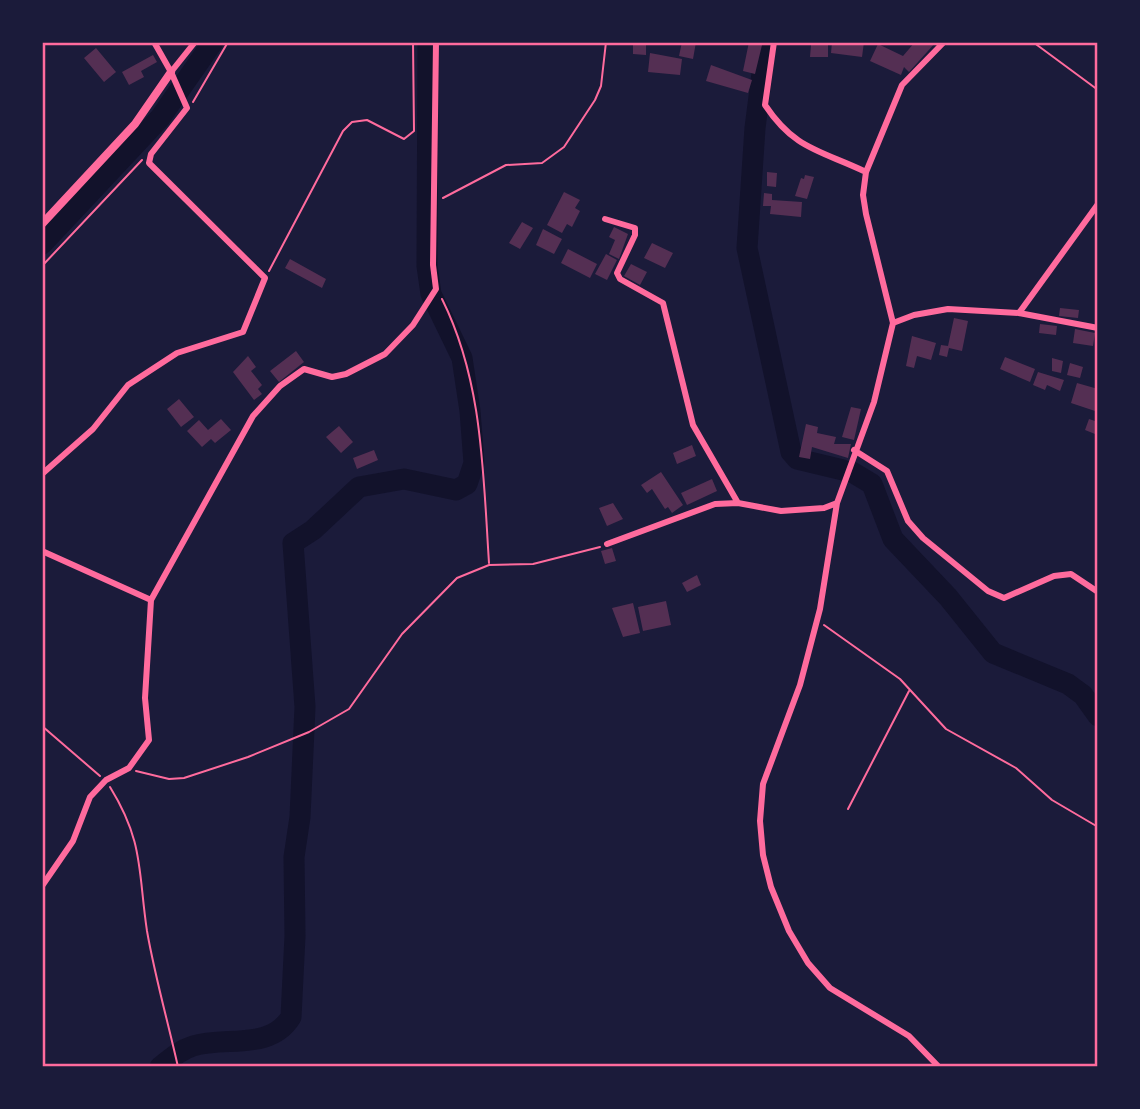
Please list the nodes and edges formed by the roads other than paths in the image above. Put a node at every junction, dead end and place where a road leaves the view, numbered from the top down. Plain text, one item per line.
1 (153, 42) edge
2 (195, 42) edge
3 (436, 42) edge
4 (774, 42) edge
5 (944, 42) edge
6 (172, 72) junction
7 (866, 172) junction
8 (1098, 204) edge
9 (605, 219) dead end
10 (42, 224) edge
11 (1019, 313) junction
12 (893, 323) junction
13 (1098, 328) edge
14 (855, 450) junction
15 (42, 474) edge
16 (738, 503) junction
17 (837, 503) junction
18 (607, 544) road end
19 (42, 551) edge
20 (1098, 592) edge
21 (151, 600) junction
22 (42, 886) edge
23 (939, 1067) edge

1 - 6 street
2 - 6 street
3 - 21 street
4 - 7 street
5 - 7 street
6 - 10 street
6 - 15 street
7 - 12 street
8 - 11 street
9 - 16 street
11 - 12 street
11 - 13 street
12 - 14 street
14 - 17 street
14 - 20 street
16 - 17 street
16 - 18 street
17 - 23 street
19 - 21 street
21 - 22 street

